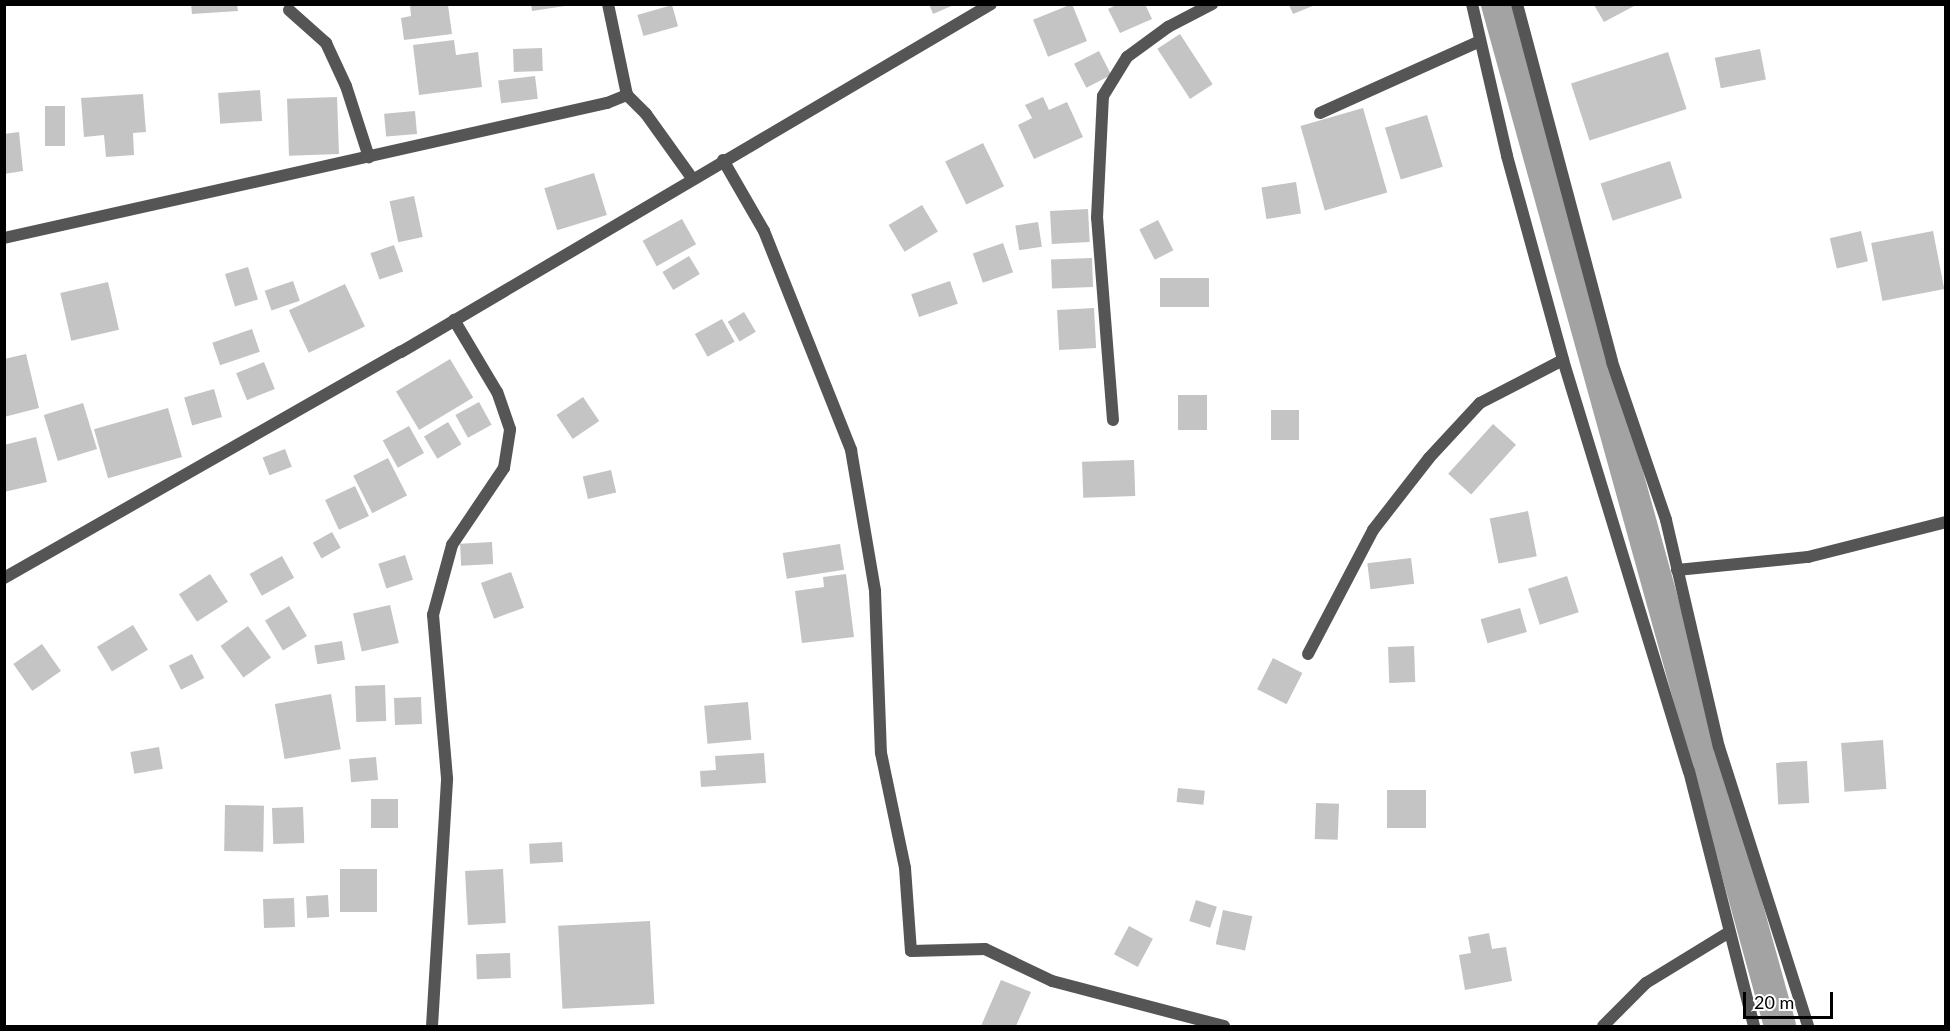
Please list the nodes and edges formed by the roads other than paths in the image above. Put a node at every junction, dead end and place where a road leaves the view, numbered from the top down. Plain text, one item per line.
1 (608, 4) edge
2 (991, 4) edge
3 (1212, 4) edge
4 (1472, 4) edge
5 (1518, 4) edge
6 (289, 10) dead end
7 (1480, 41) junction
8 (627, 95) junction
9 (1320, 113) dead end
10 (369, 157) junction
11 (723, 160) junction
12 (692, 178) junction
13 (4, 238) edge
14 (454, 320) junction
15 (1563, 360) junction
16 (1113, 420) dead end
17 (1946, 522) edge
18 (1677, 570) junction
19 (4, 578) edge
20 (1308, 654) dead end
21 (1728, 933) junction
22 (432, 1026) edge
23 (1224, 1026) edge
24 (1603, 1026) edge
25 (1754, 1026) edge
26 (1808, 1026) edge

1 - 8 street
2 - 11 street
3 - 16 street
4 - 7 street
5 - 18 street
6 - 10 street
7 - 9 street
7 - 15 street
8 - 10 street
8 - 12 street
10 - 13 street
11 - 12 street
11 - 23 street
12 - 14 street
14 - 19 street
14 - 22 street
15 - 20 street
15 - 21 street
17 - 18 street
18 - 26 street
21 - 24 street
21 - 25 street

